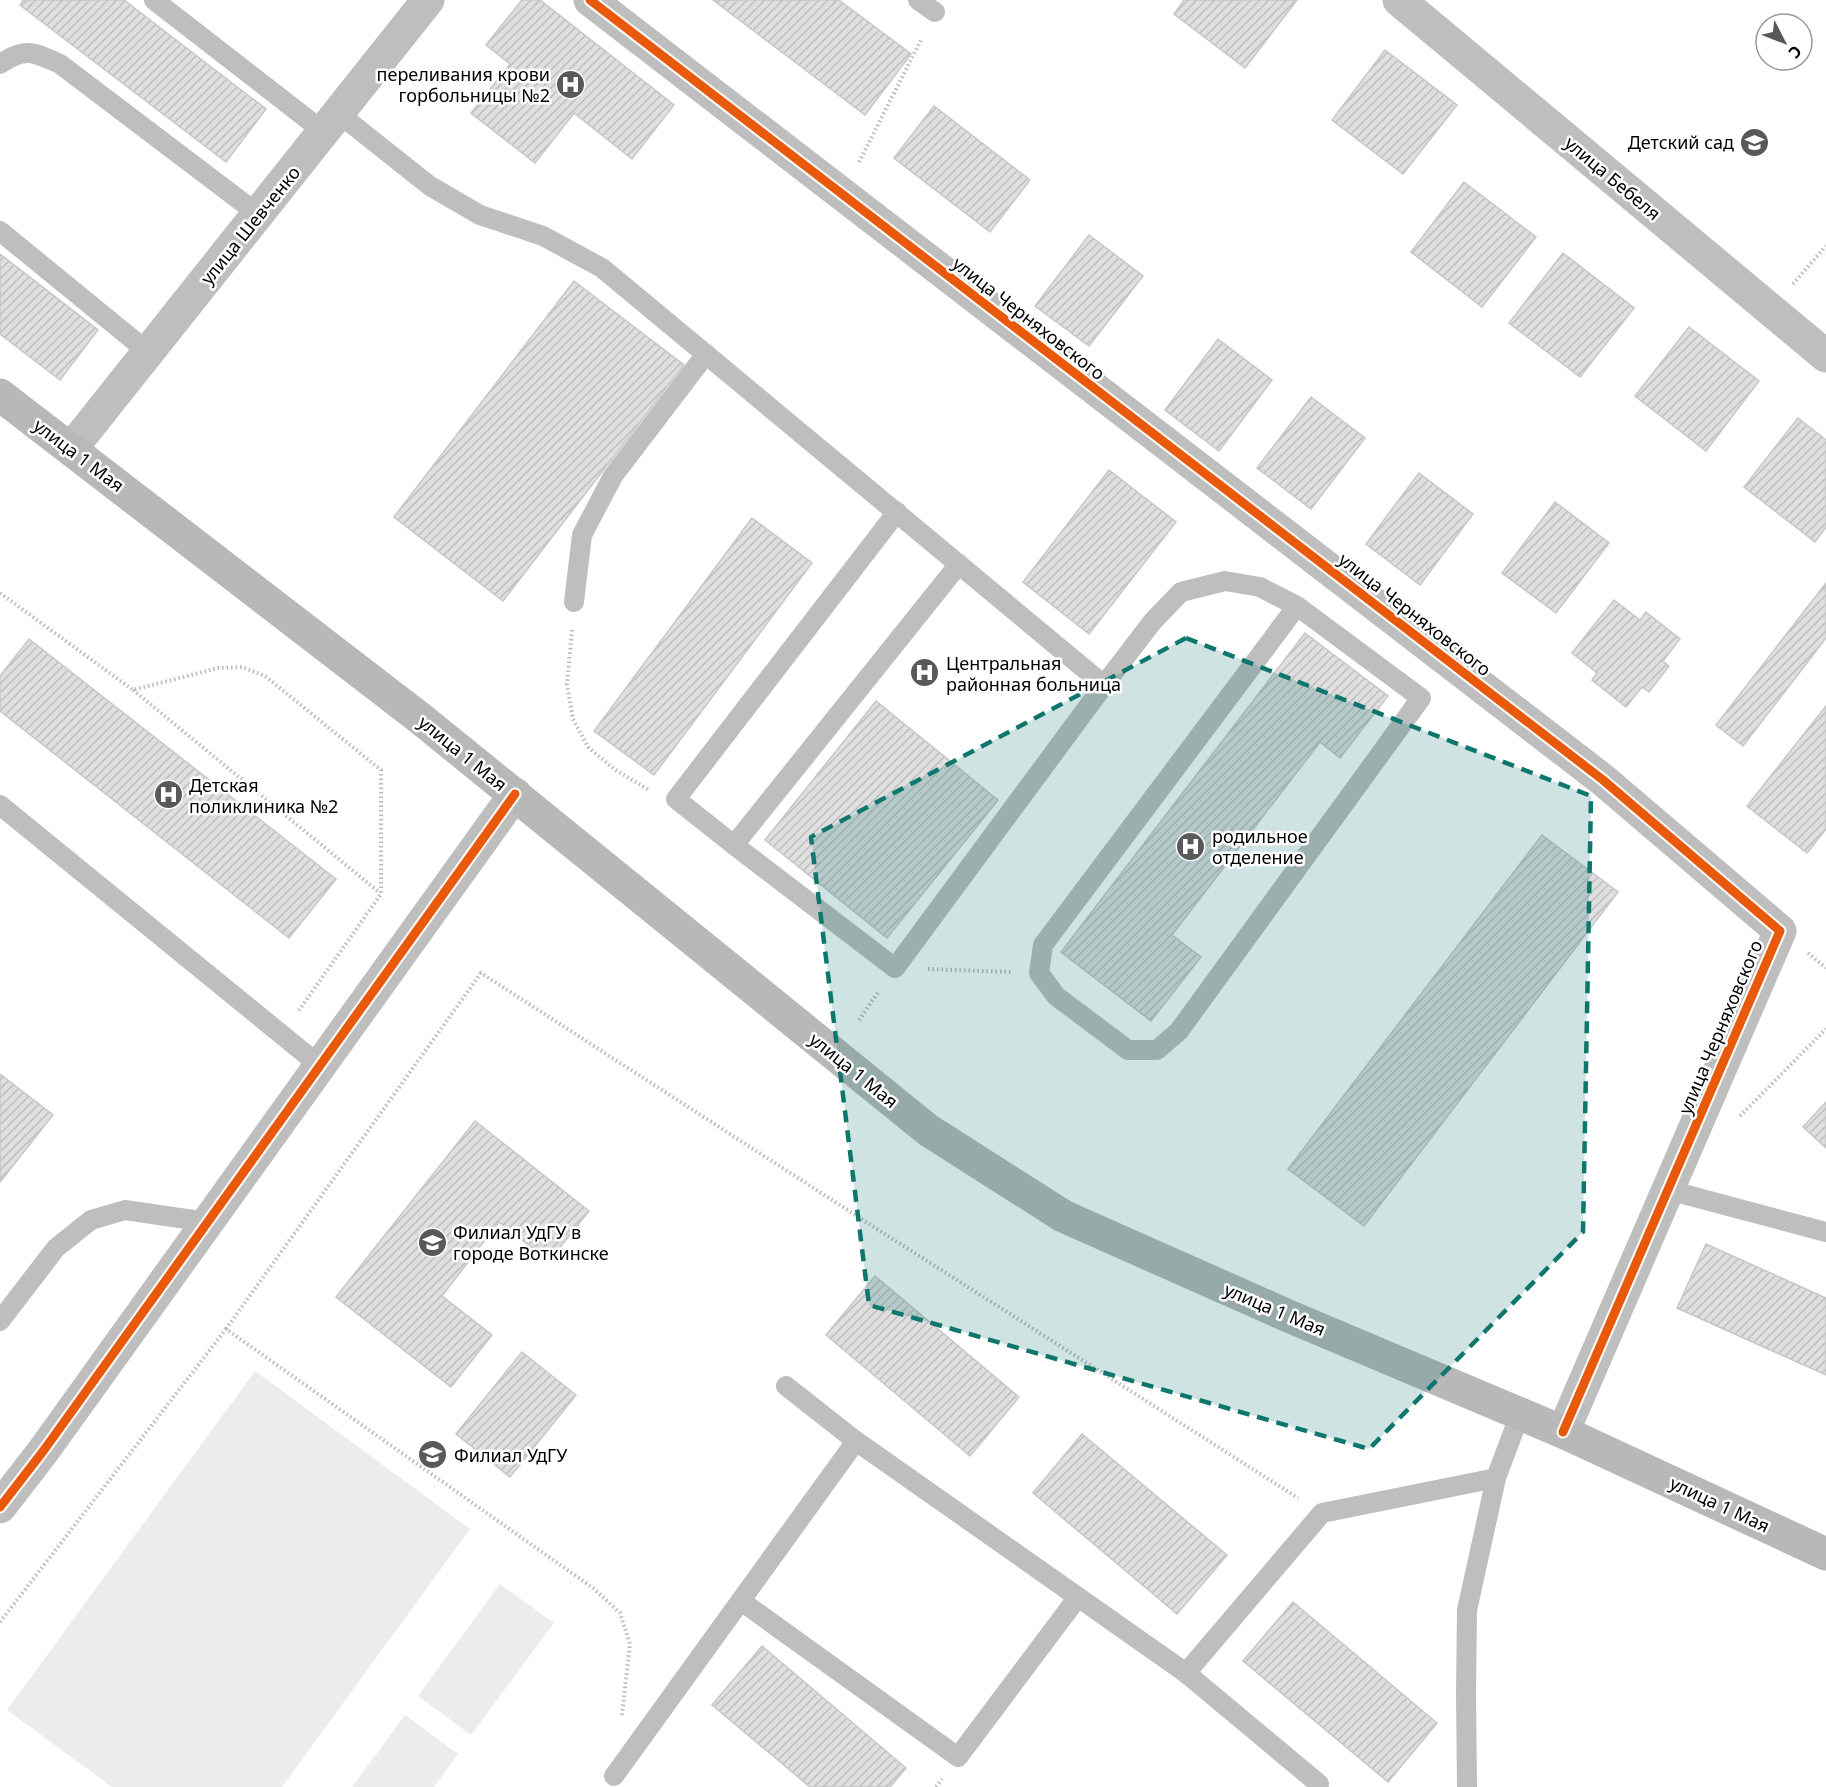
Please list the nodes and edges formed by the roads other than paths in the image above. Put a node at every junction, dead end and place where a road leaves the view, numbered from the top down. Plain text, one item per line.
1 (154, 0) edge
2 (429, 0) edge
3 (590, 0) edge
4 (918, 0) edge
5 (1400, 0) edge
6 (935, 12) road end
7 (0, 64) edge
8 (331, 123) junction
9 (258, 214) junction
10 (0, 231) edge
11 (148, 352) junction
12 (706, 354) junction
13 (1826, 356) edge
14 (3, 401) edge
15 (71, 449) junction
16 (897, 512) junction
17 (959, 564) junction
18 (574, 602) road end
19 (1297, 606) junction
20 (1104, 684) junction
21 (514, 794) junction
22 (0, 805) edge
23 (734, 845) junction
24 (319, 1065) junction
25 (1668, 1190) junction
26 (207, 1222) junction
27 (1826, 1232) edge
28 (0, 1321) edge
29 (786, 1386) dead end
30 (1520, 1414) junction
31 (1563, 1432) junction
32 (856, 1441) junction
33 (1496, 1478) junction
34 (0, 1507) edge
35 (1826, 1554) edge
36 (1078, 1597) junction
37 (741, 1600) junction
38 (1186, 1673) junction
39 (614, 1776) dead end
40 (1319, 1784) dead end
41 (1467, 1787) edge

1 - 8 lane
2 - 8 street, улица Шевченко
3 - 25 street, улица Черняховского
4 - 6 lane
5 - 13 street, улица Бебеля
7 - 9 lane
8 - 9 street, улица Шевченко
8 - 12 lane
9 - 11 street, улица Шевченко
10 - 11 lane
11 - 15 street, улица Шевченко
12 - 16 lane
12 - 18 lane
14 - 15 main road, улица 1 Мая
15 - 21 main road, улица 1 Мая
16 - 17 lane
16 - 23 lane
17 - 20 lane
17 - 23 lane
19 - 19 lane
19 - 20 lane
20 - 23 lane
21 - 24 street
21 - 30 main road, улица 1 Мая
22 - 24 lane
24 - 26 street
25 - 27 lane
25 - 31 street, улица Черняховского
26 - 28 lane
26 - 34 street
29 - 32 lane
30 - 31 main road, улица 1 Мая
30 - 33 lane
31 - 35 main road, улица 1 Мая
32 - 36 lane
32 - 37 lane
33 - 38 lane
33 - 41 lane
36 - 37 lane
36 - 38 lane
37 - 39 lane
38 - 40 lane

